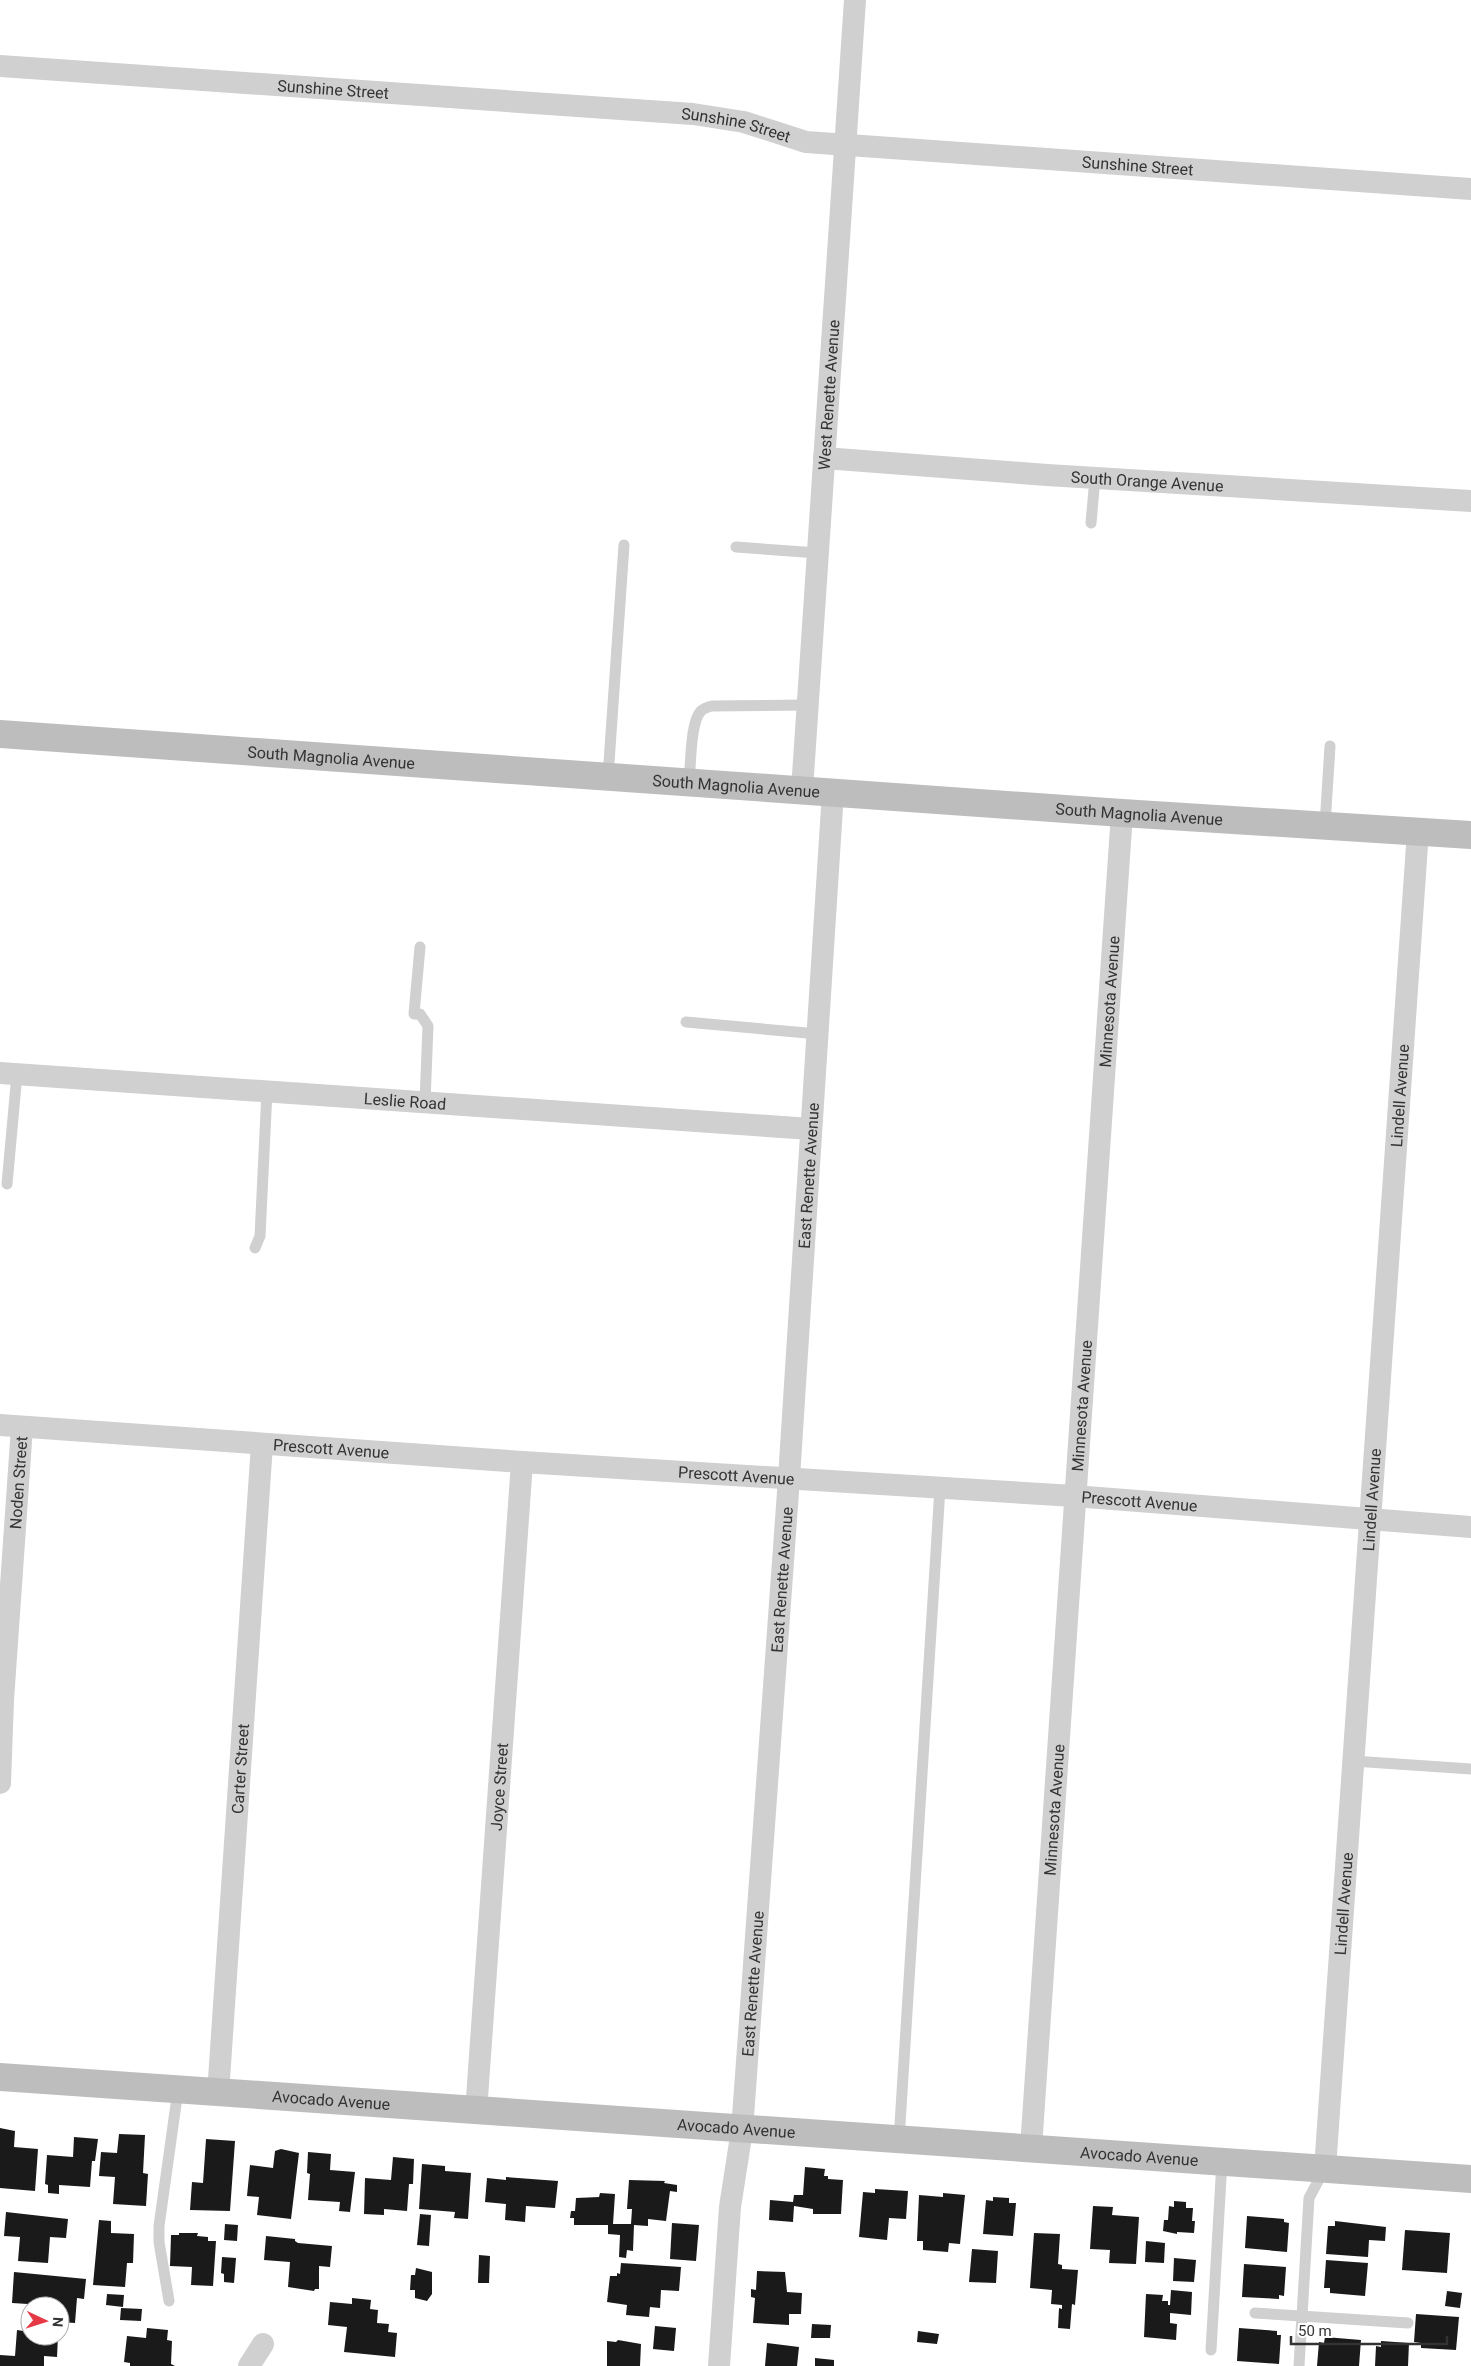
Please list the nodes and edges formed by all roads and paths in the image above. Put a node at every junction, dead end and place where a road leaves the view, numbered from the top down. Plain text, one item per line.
1 (855, 0) edge
2 (0, 66) edge
3 (845, 145) junction
4 (1471, 189) edge
5 (824, 458) junction
6 (1095, 478) junction
7 (1471, 501) edge
8 (1091, 523) dead end
9 (624, 545) dead end
10 (736, 547) dead end
11 (818, 553) junction
12 (808, 705) junction
13 (0, 734) edge
14 (1330, 746) dead end
15 (608, 777) junction
16 (689, 782) junction
17 (802, 790) junction
18 (833, 792) junction
19 (1122, 813) junction
20 (1325, 825) junction
21 (1418, 831) junction
22 (1471, 835) edge
23 (420, 947) dead end
24 (686, 1022) dead end
25 (818, 1034) junction
26 (8, 1073) edge
27 (267, 1091) junction
28 (425, 1102) junction
29 (811, 1130) junction
30 (7, 1184) dead end
31 (255, 1248) dead end
32 (11, 1426) edge
33 (262, 1444) junction
34 (522, 1462) junction
35 (789, 1478) junction
36 (940, 1488) junction
37 (1074, 1496) junction
38 (1370, 1519) junction
39 (1471, 1527) edge
40 (1353, 1760) junction
41 (1471, 1769) edge
42 (1, 1780) edge
43 (0, 2077) edge
44 (178, 2090) junction
45 (218, 2094) junction
46 (476, 2112) junction
47 (742, 2130) junction
48 (899, 2140) junction
49 (1031, 2148) junction
50 (1222, 2161) junction
51 (1325, 2168) junction
52 (1471, 2180) edge
53 (169, 2302) dead end
54 (1255, 2313) dead end
55 (1302, 2317) junction
56 (1408, 2323) dead end
57 (262, 2344) dead end
58 (1211, 2350) dead end
59 (249, 2366) edge
60 (719, 2366) edge
61 (1299, 2366) edge

1 - 3 street, West Renette Avenue
2 - 3 street, Sunshine Street
3 - 4 street, Sunshine Street
3 - 5 street, West Renette Avenue
5 - 6 street, South Orange Avenue
5 - 11 street, West Renette Avenue
6 - 7 street, South Orange Avenue
6 - 8 lane
9 - 15 lane
10 - 11 lane
11 - 12 street, West Renette Avenue
12 - 16 lane
12 - 17 street, West Renette Avenue
13 - 15 main road, South Magnolia Avenue
14 - 20 lane
15 - 16 main road, South Magnolia Avenue
16 - 17 main road, South Magnolia Avenue
17 - 18 main road, South Magnolia Avenue
18 - 19 main road, South Magnolia Avenue
18 - 25 street, East Renette Avenue
19 - 20 main road, South Magnolia Avenue
19 - 37 street, Minnesota Avenue
20 - 21 main road, South Magnolia Avenue
21 - 22 main road, South Magnolia Avenue
21 - 38 street, Lindell Avenue
23 - 28 lane
24 - 25 lane
25 - 29 street, East Renette Avenue
26 - 27 street, Leslie Road
26 - 30 lane
27 - 28 street, Leslie Road
27 - 31 lane
28 - 29 street, Leslie Road
29 - 35 street, East Renette Avenue
32 - 33 street, Prescott Avenue
32 - 42 street, Noden Street
33 - 34 street, Prescott Avenue
33 - 45 street, Carter Street
34 - 35 street, Prescott Avenue
34 - 46 street, Joyce Street
35 - 36 street, Prescott Avenue
35 - 47 street, East Renette Avenue
36 - 37 street, Prescott Avenue
36 - 48 lane
37 - 38 street, Prescott Avenue
37 - 49 street, Minnesota Avenue
38 - 39 street, Prescott Avenue
38 - 40 street, Lindell Avenue
40 - 41 lane
40 - 51 street, Lindell Avenue
43 - 44 main road, Avocado Avenue
44 - 45 main road, Avocado Avenue
44 - 53 lane
45 - 46 main road, Avocado Avenue
46 - 47 main road, Avocado Avenue
47 - 48 main road, Avocado Avenue
47 - 60 street, East Renette Avenue
48 - 49 main road, Avocado Avenue
49 - 50 main road, Avocado Avenue
50 - 51 main road, Avocado Avenue
50 - 58 lane
51 - 52 main road, Avocado Avenue
51 - 55 lane
54 - 55 lane
55 - 56 lane
55 - 61 lane
57 - 59 street

